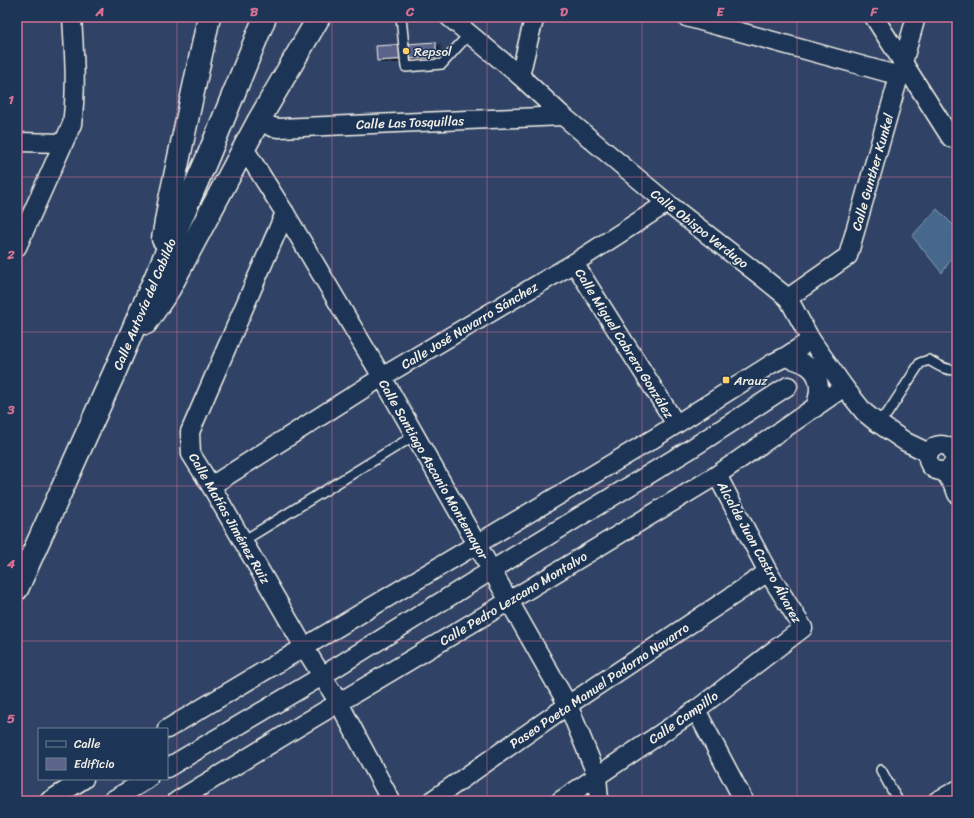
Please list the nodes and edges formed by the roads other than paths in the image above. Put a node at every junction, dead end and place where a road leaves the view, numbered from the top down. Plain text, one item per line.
1 (72, 17) edge
2 (209, 17) edge
3 (265, 17) edge
4 (319, 17) edge
5 (401, 17) edge
6 (449, 17) edge
7 (535, 17) edge
8 (686, 17) edge
9 (874, 17) edge
10 (916, 17) edge
11 (723, 22) edge
12 (469, 34) junction
13 (901, 70) junction
14 (520, 76) junction
15 (563, 116) junction
16 (259, 120) junction
17 (951, 138) dead end
18 (17, 142) edge
19 (63, 143) junction
20 (242, 151) junction
21 (667, 203) junction
22 (286, 213) junction
23 (17, 247) edge
24 (574, 263) junction
25 (156, 274) junction
26 (788, 298) junction
27 (811, 340) junction
28 (785, 357) junction
29 (957, 369) edge
30 (115, 371) junction
31 (382, 377) junction
32 (788, 386) dead end
33 (844, 387) junction
34 (815, 408) junction
35 (876, 421) junction
36 (676, 424) junction
37 (415, 435) junction
38 (952, 442) edge
39 (929, 453) junction
40 (944, 471) junction
41 (717, 475) junction
42 (211, 486) junction
43 (956, 490) edge
44 (243, 541) junction
45 (476, 544) junction
46 (492, 570) junction
47 (768, 572) junction
48 (17, 589) edge
49 (509, 601) junction
50 (803, 628) joint
51 (304, 646) junction
52 (322, 676) junction
53 (339, 703) junction
54 (568, 705) junction
55 (696, 710) junction
56 (168, 728) edge
57 (168, 767) edge
58 (881, 770) dead end
59 (597, 776) junction
60 (82, 780) edge
61 (146, 780) edge
62 (957, 790) edge
63 (49, 801) edge
64 (111, 801) edge
65 (177, 801) edge
66 (391, 801) edge
67 (431, 801) edge
68 (560, 801) edge
69 (599, 801) edge
70 (744, 801) edge
71 (898, 801) edge
72 (937, 801) edge

1 - 19 street
2 - 25 main road
3 - 25 main road, Calle Autovía del Cabildo
4 - 16 main road
5 - 12 lane
6 - 12 street, Calle Obispo Verdugo
7 - 14 street
8 - 11 street
9 - 13 street
10 - 13 street, Calle Gunther Kunkel
11 - 13 street
12 - 14 street, Calle Obispo Verdugo
13 - 17 street
13 - 26 street, Calle Gunther Kunkel
14 - 15 street, Calle Obispo Verdugo
15 - 16 street, Calle Las Tosquillas
15 - 21 street, Calle Obispo Verdugo
16 - 20 main road
18 - 19 street
19 - 23 street
20 - 22 street, Calle Santiago Ascanio Montemayor
20 - 30 main road
21 - 24 street, Calle José Navarro Sánchez
21 - 26 street, Calle Obispo Verdugo
22 - 31 street, Calle Santiago Ascanio Montemayor
22 - 42 street, Calle Matías Jiménez Ruiz
24 - 31 street, Calle José Navarro Sánchez
24 - 36 street, Calle Miguel Cabrera González
25 - 30 main road, Calle Autovía del Cabildo
26 - 27 street, Calle Obispo Verdugo
27 - 28 street
27 - 33 street, Calle Obispo Verdugo
28 - 34 street
28 - 36 street
29 - 35 lane
30 - 48 main road, Calle Autovía del Cabildo
31 - 37 street, Calle Santiago Ascanio Montemayor
31 - 42 street, Calle José Navarro Sánchez
32 - 46 street
33 - 34 street, Calle Pedro Lezcano Montalvo
33 - 35 street, Calle Obispo Verdugo
34 - 41 street, Calle Pedro Lezcano Montalvo
35 - 39 street, Calle Obispo Verdugo
36 - 45 street
37 - 44 lane
37 - 45 street, Calle Santiago Ascanio Montemayor
38 - 39 street
38 - 40 street
39 - 40 street
40 - 43 street
41 - 47 street, Alcalde Juan Castro Álvarez
41 - 49 street, Calle Pedro Lezcano Montalvo
42 - 44 street, Calle Matías Jiménez Ruiz
44 - 51 street, Calle Matías Jiménez Ruiz
45 - 46 street, Calle Santiago Ascanio Montemayor
45 - 51 street
46 - 49 street, Calle Santiago Ascanio Montemayor
46 - 52 street
47 - 50 street, Alcalde Juan Castro Álvarez
47 - 54 street, Paseo Poeta Manuel Padorno Navarro
49 - 53 street, Calle Pedro Lezcano Montalvo
49 - 54 street, Calle Santiago Ascanio Montemayor
50 - 55 street, Calle Campillo
51 - 52 street, Calle Matías Jiménez Ruiz
51 - 56 street
52 - 53 street, Calle Matías Jiménez Ruiz
52 - 57 street
53 - 65 street, Calle Pedro Lezcano Montalvo
53 - 66 street, Calle Matías Jiménez Ruiz
54 - 59 street, Calle Santiago Ascanio Montemayor
54 - 67 street, Paseo Poeta Manuel Padorno Navarro
55 - 59 street, Calle Campillo
55 - 70 street
58 - 71 lane
59 - 68 street, Calle Campillo
59 - 69 street, Calle Santiago Ascanio Montemayor
60 - 63 street
61 - 64 street
62 - 72 street

